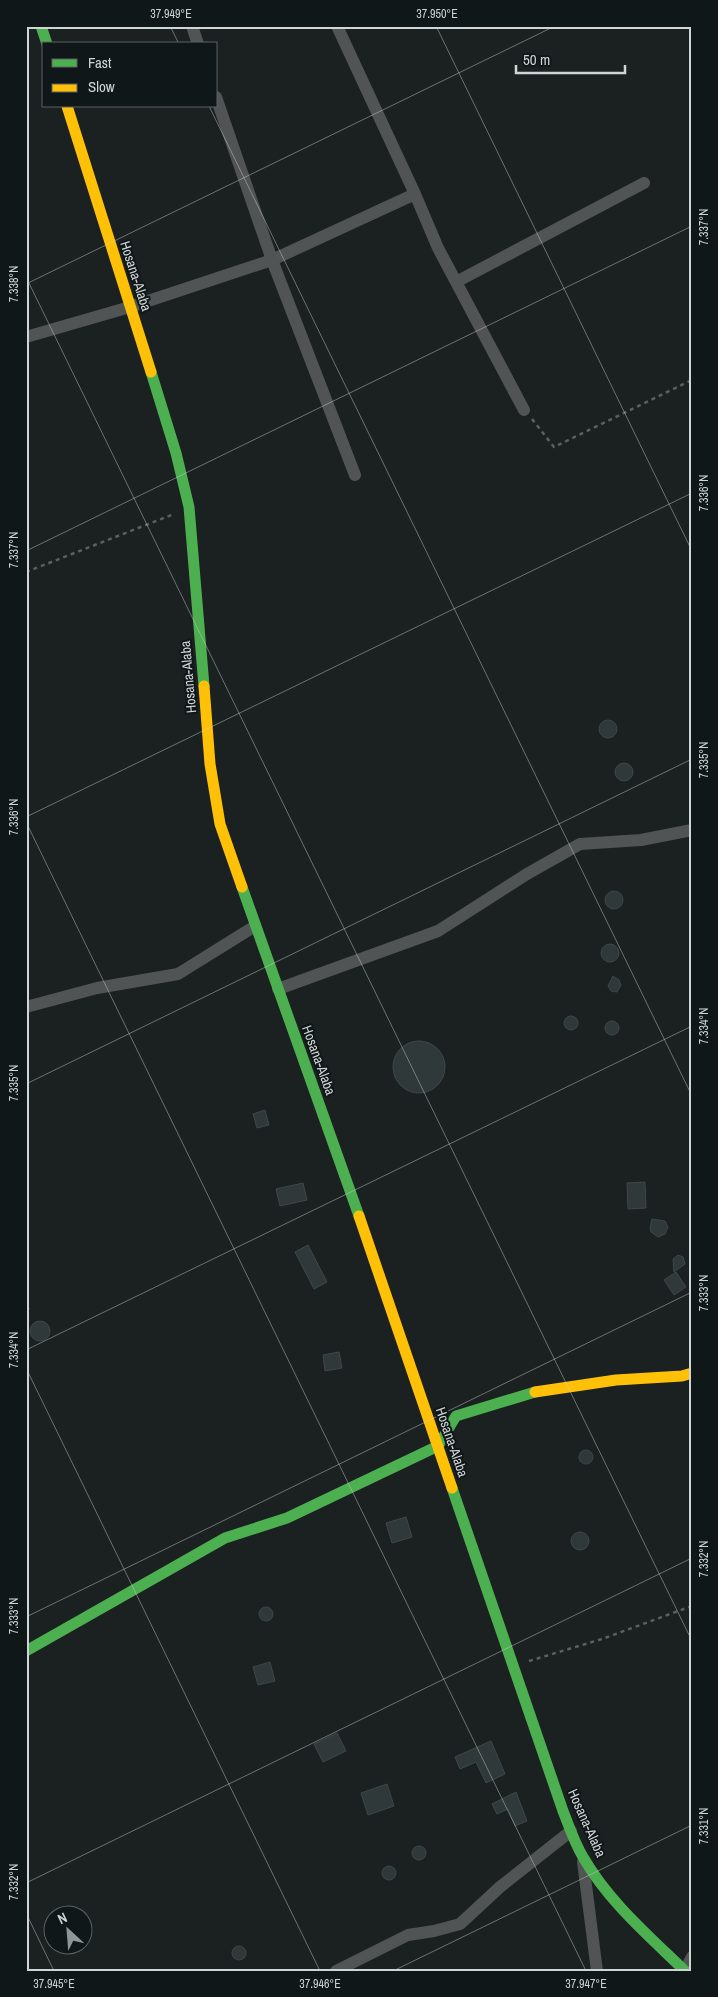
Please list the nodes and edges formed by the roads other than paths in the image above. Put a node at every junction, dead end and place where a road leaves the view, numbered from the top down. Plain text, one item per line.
1 (41, 26) edge
2 (192, 26) edge
3 (337, 26) edge
4 (46, 42) edge
5 (197, 42) edge
6 (218, 103) edge
7 (68, 108) edge
8 (644, 183) dead end
9 (415, 194) junction
10 (272, 260) junction
11 (456, 282) junction
12 (130, 307) junction
13 (26, 337) edge
14 (524, 410) road end
15 (355, 475) dead end
16 (692, 830) edge
17 (255, 926) junction
18 (278, 989) junction
19 (26, 1007) edge
20 (692, 1373) edge
21 (438, 1446) junction
22 (26, 1651) edge
23 (571, 1831) junction
24 (582, 1857) junction
25 (692, 1957) edge
26 (336, 1971) edge
27 (598, 1971) edge
28 (685, 1971) edge

1 - 4 main road
2 - 5 street
3 - 9 street
6 - 10 street
7 - 12 main road, Hosana-Alaba
8 - 11 street
9 - 10 street
9 - 11 street
10 - 12 street
10 - 15 street
11 - 14 street
12 - 13 street
12 - 17 main road, Hosana-Alaba
16 - 18 street
17 - 18 main road, Hosana-Alaba
17 - 19 street
18 - 21 main road, Hosana-Alaba
20 - 21 main road
21 - 22 main road
21 - 23 main road, Hosana-Alaba
23 - 24 main road, Hosana-Alaba
23 - 26 street
24 - 27 street
24 - 28 main road, Hosana-Alaba
25 - 28 street

